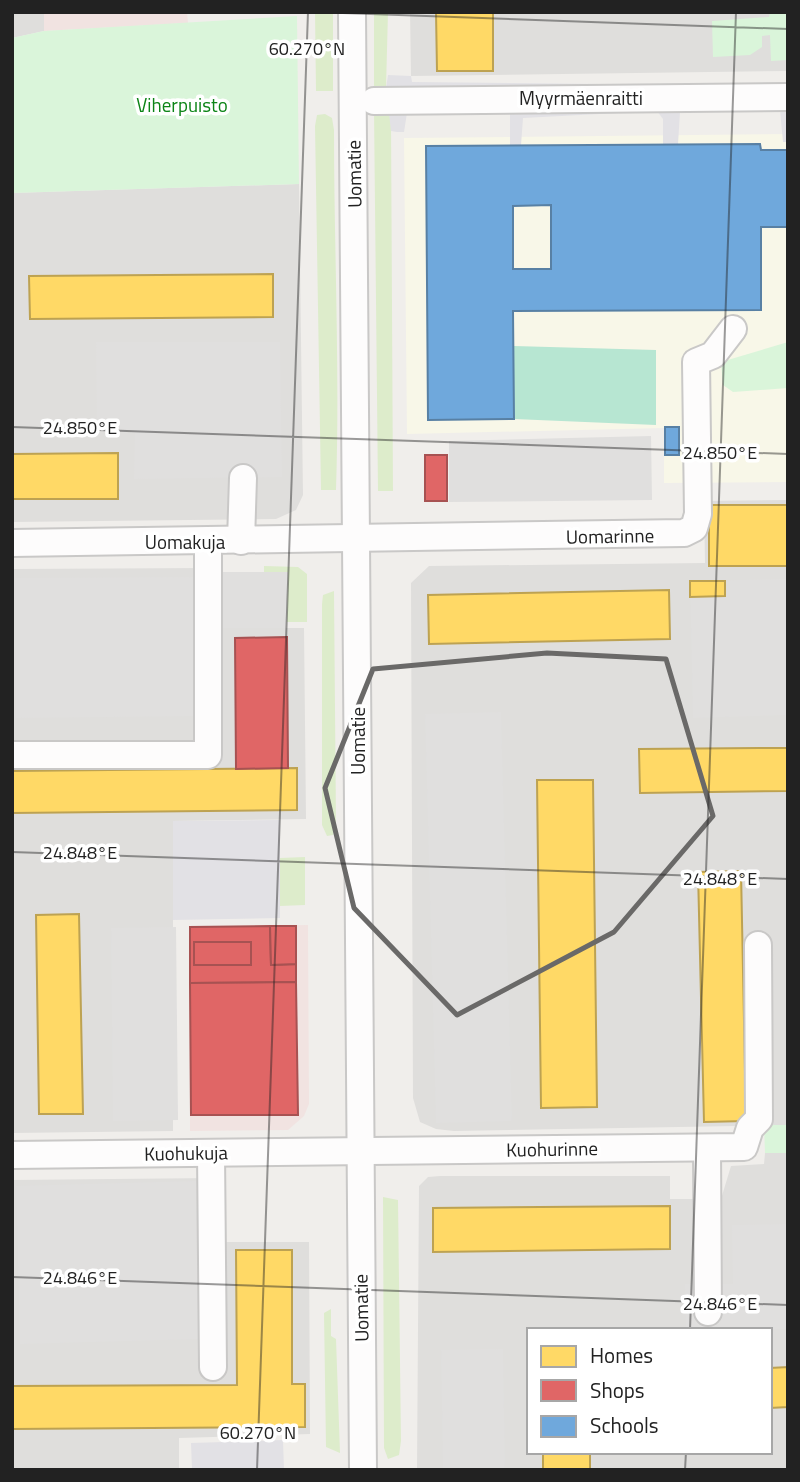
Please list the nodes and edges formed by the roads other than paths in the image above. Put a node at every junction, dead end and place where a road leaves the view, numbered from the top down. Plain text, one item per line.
1 (352, 12) edge
2 (788, 97) edge
3 (374, 101) dead end
4 (733, 330) dead end
5 (243, 478) dead end
6 (357, 540) junction
7 (208, 541) junction
8 (241, 541) junction
9 (12, 543) edge
10 (12, 755) edge
11 (758, 945) dead end
12 (707, 1147) junction
13 (360, 1152) junction
14 (211, 1153) junction
15 (12, 1155) edge
16 (708, 1311) dead end
17 (213, 1367) dead end
18 (363, 1470) edge

1 - 6 street, Uomatie
2 - 3 street, Myyrmäenraitti
4 - 6 street, Uomarinne
5 - 8 street
6 - 8 street, Uomakuja
6 - 13 street, Uomatie
7 - 8 street, Uomakuja
7 - 9 street, Uomakuja
7 - 10 street
11 - 12 street, Kuohurinne
12 - 13 street, Kuohurinne
12 - 16 street
13 - 14 street, Kuohukuja
13 - 18 street, Uomatie
14 - 15 street, Kuohukuja
14 - 17 street

